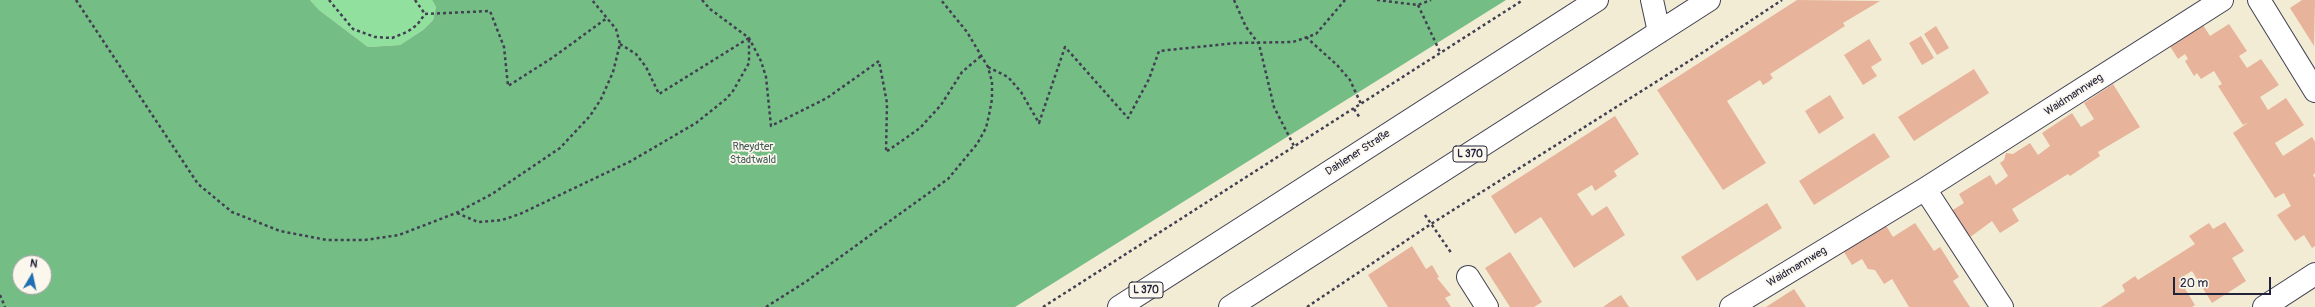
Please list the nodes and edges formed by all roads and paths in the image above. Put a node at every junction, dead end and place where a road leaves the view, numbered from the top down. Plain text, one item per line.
1 (76, 0) edge
2 (329, 0) edge
3 (415, 0) edge
4 (592, 0) edge
5 (702, 0) edge
6 (941, 0) edge
7 (1234, 0) edge
8 (1345, 0) edge
9 (1377, 0) edge
10 (1431, 0) edge
11 (1523, 0) edge
12 (1597, 0) edge
13 (1652, 0) edge
14 (1709, 0) edge
15 (1782, 0) edge
16 (2222, 0) edge
17 (2259, 0) edge
18 (1418, 5) junction
19 (425, 14) junction
20 (607, 18) junction
21 (1659, 32) junction
22 (1306, 37) junction
23 (749, 38) junction
24 (620, 44) junction
25 (1259, 44) junction
26 (1440, 52) junction
27 (981, 56) junction
28 (988, 67) junction
29 (2315, 90) edge
30 (1361, 104) junction
31 (1294, 146) junction
32 (1925, 189) junction
33 (456, 213) junction
34 (2315, 274) edge
35 (1468, 277) dead end
36 (0, 295) edge
37 (5, 307) edge
38 (766, 307) edge
39 (1043, 307) edge
40 (1119, 307) edge
41 (1230, 307) edge
42 (1307, 307) edge
43 (1487, 307) edge
44 (1731, 307) edge
45 (2002, 307) edge
46 (2264, 307) edge

1 - 33 path
2 - 19 path
3 - 19 path
4 - 20 path
5 - 23 path
6 - 27 path
7 - 25 path
8 - 22 path
9 - 18 path
10 - 18 path
11 - 26 path
12 - 40 main road, Dahlener Straße / L 370
13 - 21 main road
14 - 21 main road, L 370
15 - 42 path
16 - 32 main road, Waidmannweg
17 - 29 main road
18 - 26 path
19 - 20 path
20 - 24 path
21 - 41 main road, L 370
22 - 25 path
22 - 30 path
23 - 24 path
23 - 27 path
23 - 33 path
24 - 33 path
25 - 28 path
25 - 31 path
26 - 30 path
27 - 28 path
28 - 38 path
30 - 31 path
31 - 39 path
32 - 44 main road, Waidmannweg
32 - 45 main road
34 - 46 main road
35 - 43 main road
36 - 37 path

